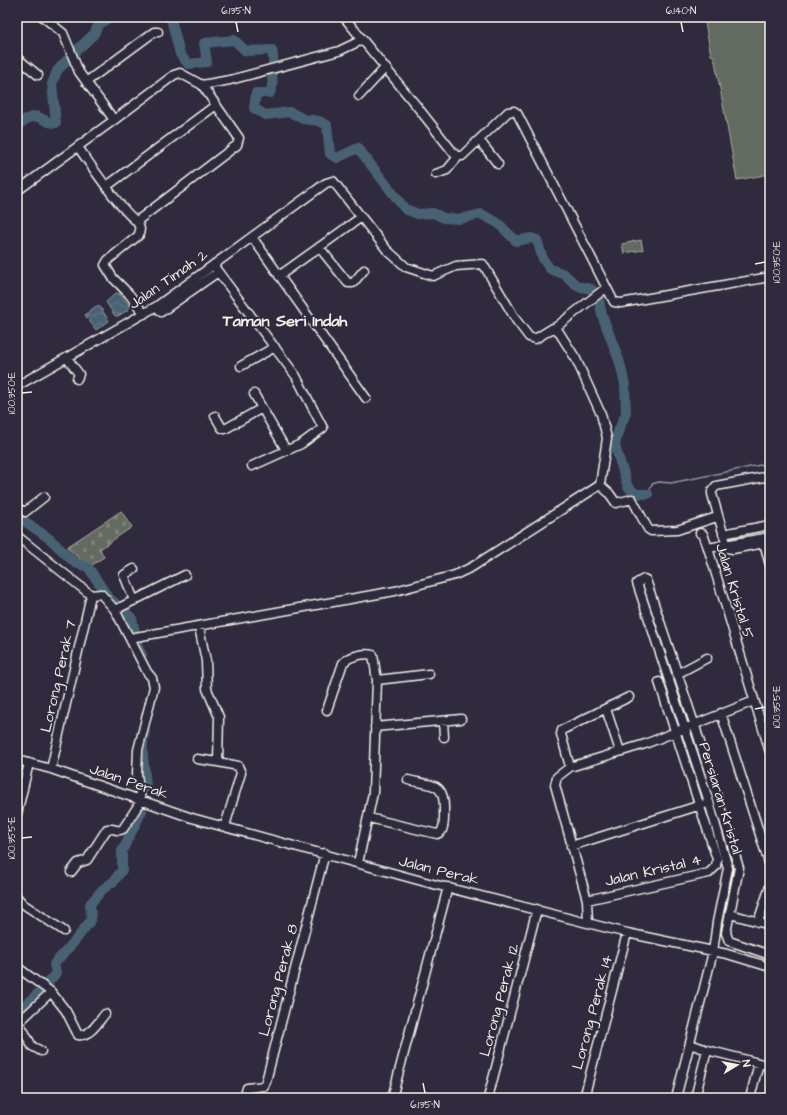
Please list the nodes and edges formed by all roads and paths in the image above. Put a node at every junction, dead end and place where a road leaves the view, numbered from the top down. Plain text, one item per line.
1 (43, 17) edge
2 (344, 17) edge
3 (158, 32) dead end
4 (362, 40) junction
5 (17, 58) edge
6 (385, 68) junction
7 (38, 75) dead end
8 (86, 82) junction
9 (202, 85) junction
10 (359, 96) dead end
11 (216, 105) junction
12 (114, 120) junction
13 (479, 140) junction
14 (78, 147) junction
15 (458, 157) junction
16 (498, 164) dead end
17 (436, 174) dead end
18 (107, 186) junction
19 (17, 191) edge
20 (360, 218) junction
21 (137, 221) junction
22 (252, 237) junction
23 (319, 247) junction
24 (215, 269) junction
25 (364, 270) dead end
26 (279, 276) junction
27 (770, 277) edge
28 (601, 292) junction
29 (144, 314) junction
30 (556, 327) junction
31 (275, 347) junction
32 (67, 358) junction
33 (241, 366) dead end
34 (78, 379) dead end
35 (17, 386) edge
36 (254, 394) dead end
37 (366, 398) dead end
38 (262, 408) junction
39 (215, 416) dead end
40 (286, 450) junction
41 (252, 466) dead end
42 (770, 476) edge
43 (600, 486) junction
44 (44, 497) dead end
45 (17, 508) edge
46 (717, 516) junction
47 (770, 525) edge
48 (700, 533) dead end
49 (723, 534) junction
50 (17, 536) edge
51 (765, 539) edge
52 (722, 545) junction
53 (708, 548) junction
54 (770, 565) edge
55 (134, 569) dead end
56 (185, 576) dead end
57 (94, 594) junction
58 (134, 600) junction
59 (119, 608) junction
60 (199, 627) junction
61 (134, 637) junction
62 (707, 658) dead end
63 (429, 674) dead end
64 (677, 674) junction
65 (377, 680) junction
66 (659, 682) dead end
67 (629, 697) dead end
68 (754, 701) junction
69 (327, 710) dead end
70 (606, 710) junction
71 (721, 713) junction
72 (462, 719) dead end
73 (770, 720) edge
74 (443, 721) junction
75 (694, 723) junction
76 (765, 726) edge
77 (375, 727) junction
78 (684, 728) junction
79 (675, 731) junction
80 (444, 737) dead end
81 (620, 751) junction
82 (770, 752) edge
83 (197, 759) dead end
84 (17, 760) edge
85 (218, 762) junction
86 (29, 763) junction
87 (570, 767) junction
88 (51, 769) junction
89 (408, 780) dead end
90 (141, 801) junction
91 (709, 802) junction
92 (699, 805) junction
93 (17, 814) edge
94 (369, 818) junction
95 (225, 826) junction
96 (767, 842) edge
97 (571, 846) junction
98 (325, 853) junction
99 (358, 863) junction
100 (770, 866) edge
101 (728, 868) junction
102 (739, 870) junction
103 (71, 872) dead end
104 (770, 886) edge
105 (448, 887) junction
106 (17, 897) edge
107 (587, 900) junction
108 (538, 909) junction
109 (730, 914) junction
110 (588, 922) junction
111 (758, 922) junction
112 (770, 925) edge
113 (64, 931) dead end
114 (628, 933) junction
115 (713, 952) junction
116 (770, 955) edge
117 (17, 967) edge
118 (770, 967) edge
119 (46, 988) junction
120 (105, 1014) dead end
121 (18, 1021) edge
122 (690, 1044) junction
123 (707, 1050) junction
124 (41, 1051) dead end
125 (759, 1063) junction
126 (770, 1066) edge
127 (244, 1098) edge
128 (392, 1098) edge
129 (488, 1098) edge
130 (584, 1098) edge
131 (676, 1098) edge
132 (695, 1098) edge
133 (750, 1098) edge

1 - 8 street
2 - 4 street
3 - 8 street
4 - 6 street
4 - 9 street
5 - 7 street
6 - 10 street
6 - 15 street
8 - 12 street
9 - 11 street
9 - 12 street
11 - 18 street
11 - 21 street
12 - 14 street
13 - 15 street
13 - 16 street
13 - 28 street
14 - 18 street
14 - 19 street
15 - 17 street
18 - 21 street
20 - 22 street, Jalan Timah 2
20 - 23 street
20 - 30 street
21 - 29 street
22 - 24 street, Jalan Timah 2
22 - 26 street
23 - 25 street
23 - 26 street
24 - 29 street, Jalan Timah 2
24 - 31 street
26 - 37 street
27 - 28 street
28 - 30 street
29 - 32 street, Jalan Timah 2
30 - 43 street
31 - 33 street
31 - 40 street
32 - 34 street
32 - 35 street, Jalan Timah 2
36 - 38 street
38 - 39 street
38 - 40 street
40 - 41 street
42 - 46 street
43 - 46 street
43 - 60 street
44 - 45 street
46 - 49 street
47 - 49 street
48 - 53 street, Jalan Kristal 5
49 - 52 street
50 - 57 street
51 - 52 street
51 - 54 street
52 - 53 street
53 - 68 street, Jalan Kristal 5
55 - 58 street
56 - 58 street
57 - 59 street
57 - 88 street, Lorong Perak 7
58 - 59 street
59 - 61 street
60 - 61 street
60 - 85 street
61 - 90 street
62 - 64 street
63 - 65 street
64 - 75 street
64 - 78 street, Persiaran Kristal
65 - 69 street
65 - 77 street
66 - 79 street
67 - 70 street
68 - 71 street
68 - 76 street, Jalan Kristal 5
70 - 81 street
70 - 87 street
71 - 75 street
71 - 96 street
72 - 74 street
73 - 76 street
74 - 77 street
74 - 80 street
75 - 78 street
75 - 102 street
76 - 82 street, Jalan Kristal 5
77 - 94 street
78 - 79 street
78 - 91 street, Persiaran Kristal
79 - 81 street
79 - 92 street
81 - 87 street
83 - 85 street
84 - 86 street, Jalan Perak
85 - 95 street
86 - 88 street, Jalan Perak
86 - 93 street
87 - 97 street
88 - 90 street, Jalan Perak
89 - 94 street
90 - 95 street, Jalan Perak
90 - 103 street
91 - 92 street
91 - 101 street, Persiaran Kristal
92 - 97 street
92 - 107 street, Jalan Kristal 4
94 - 99 street
95 - 98 street, Jalan Perak
96 - 100 street
97 - 107 street
98 - 99 street, Jalan Perak
98 - 127 street, Lorong Perak 8
99 - 105 street, Jalan Perak
101 - 102 street
101 - 115 street, Persiaran Kristal
102 - 109 street
104 - 111 street
105 - 108 street, Jalan Perak
105 - 128 street
106 - 113 street
107 - 110 street
108 - 110 street, Jalan Perak
108 - 129 street, Lorong Perak 12
109 - 111 street
109 - 116 street
110 - 114 street, Jalan Perak
111 - 112 street
114 - 115 street, Jalan Perak
114 - 130 street, Lorong Perak 14
115 - 118 street, Jalan Perak
115 - 122 street
117 - 119 street
119 - 120 street
119 - 121 street
121 - 124 street
122 - 123 street
122 - 131 street
123 - 125 street
123 - 132 street
125 - 126 street
125 - 133 street

